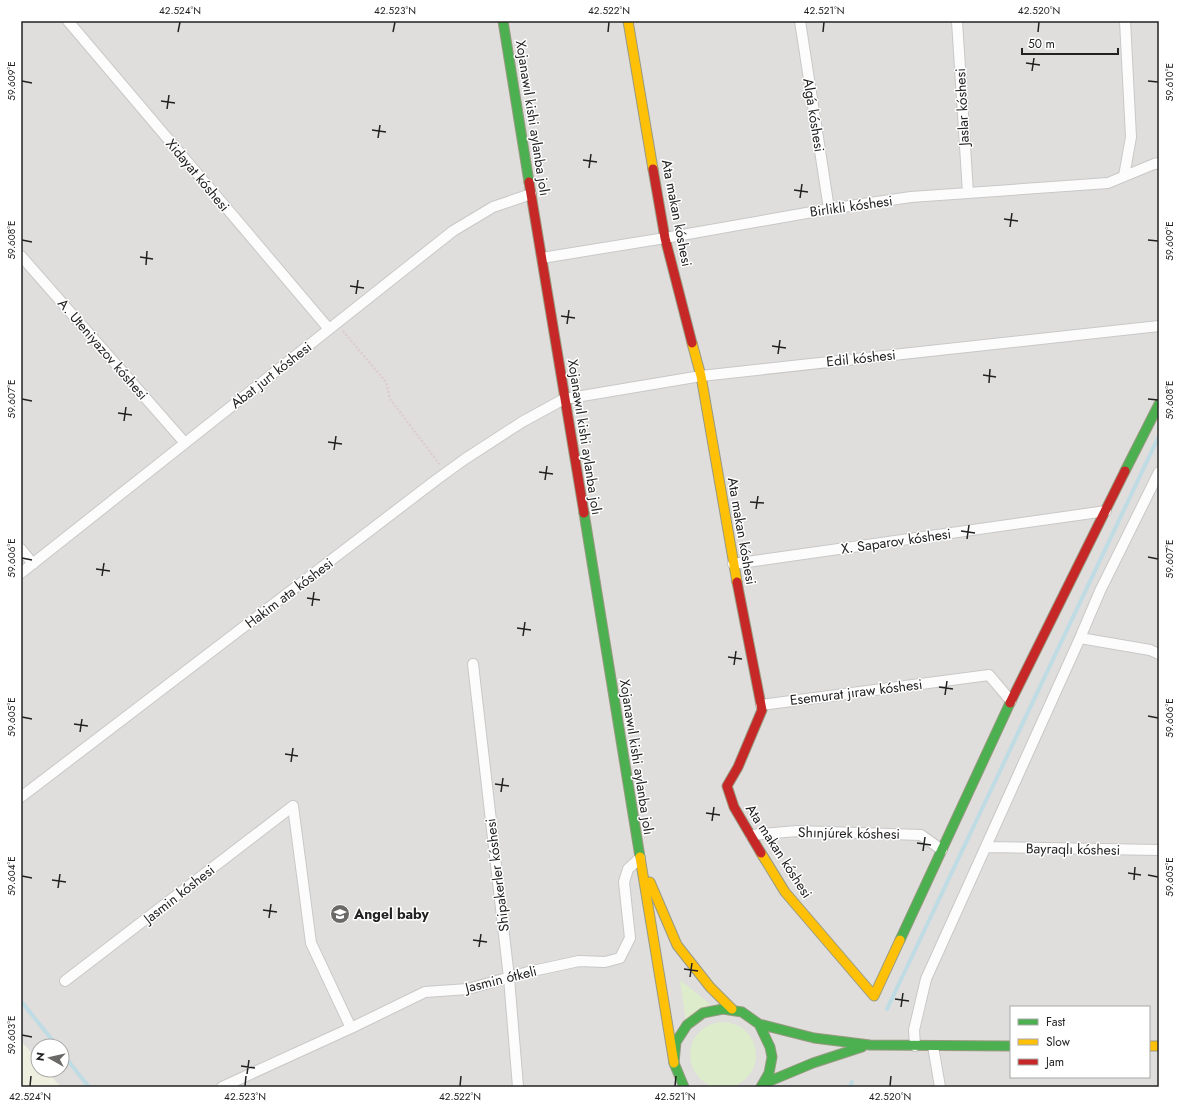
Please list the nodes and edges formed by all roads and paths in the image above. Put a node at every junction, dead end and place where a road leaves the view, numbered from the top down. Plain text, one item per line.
1 (68, 21) edge
2 (503, 21) edge
3 (628, 21) edge
4 (800, 21) edge
5 (957, 21) edge
6 (1125, 21) edge
7 (1159, 163) edge
8 (1124, 176) junction
9 (968, 193) junction
10 (531, 194) junction
11 (829, 209) junction
12 (665, 238) junction
13 (21, 256) edge
14 (542, 258) junction
15 (333, 326) junction
16 (1159, 326) edge
17 (701, 376) junction
18 (564, 399) junction
19 (1159, 404) edge
20 (185, 443) junction
21 (1159, 472) edge
22 (446, 473) junction
23 (1106, 511) junction
24 (21, 549) edge
25 (33, 564) junction
26 (733, 564) junction
27 (21, 573) edge
28 (1080, 638) junction
29 (1159, 654) edge
30 (473, 664) dead end
31 (1011, 701) junction
32 (761, 705) junction
33 (21, 797) edge
34 (751, 835) junction
35 (986, 847) junction
36 (942, 850) junction
37 (1159, 850) edge
38 (640, 858) junction
39 (509, 978) junction
40 (65, 981) dead end
41 (732, 1009) junction
42 (759, 1024) junction
43 (351, 1028) junction
44 (869, 1044) junction
45 (915, 1046) junction
46 (933, 1046) junction
47 (1010, 1046) edge
48 (675, 1068) junction
49 (763, 1085) edge
50 (222, 1087) edge
51 (518, 1087) edge
52 (679, 1087) edge
53 (684, 1087) edge
54 (940, 1087) edge

1 - 15 street, Xidayat kóshesi
2 - 10 main road, Xojanawıl kishi aylanba jolı
3 - 12 main road, Ata makan kóshesi
4 - 11 street, Alǵa kóshesi
5 - 9 street, Jaslar kóshesi
6 - 8 street
7 - 8 street, Birlikli kóshesi
8 - 9 street, Birlikli kóshesi
9 - 11 street, Birlikli kóshesi
10 - 14 main road, Xojanawıl kishi aylanba jolı
10 - 15 street, Abat jurt kóshesi
11 - 12 street, Birlikli kóshesi
12 - 14 street, Birlikli kóshesi
12 - 17 main road, Ata makan kóshesi
13 - 20 street, A. Uteniyazov kóshesi
14 - 18 main road, Xojanawıl kishi aylanba jolı
15 - 20 street, Abat jurt kóshesi
15 - 22 path
16 - 17 street, Edil kóshesi
17 - 18 street, Edil kóshesi
17 - 26 main road, Ata makan kóshesi
18 - 22 street, Hakim ata kóshesi
18 - 38 main road, Xojanawıl kishi aylanba jolı
19 - 23 main road
20 - 25 street, Abat jurt kóshesi
21 - 28 street
22 - 33 street, Hakim ata kóshesi
23 - 26 street, X. Saparov kóshesi
23 - 31 main road
24 - 25 street
25 - 27 street, Abat jurt kóshesi
26 - 32 main road, Ata makan kóshesi
28 - 29 street
28 - 35 street
30 - 39 street, Shipakerler kóshesi
31 - 32 street, Esemurat jıraw kóshesi
31 - 36 main road
32 - 34 main road, Ata makan kóshesi
34 - 36 street, Shınjúrek kóshesi
34 - 36 main road, Ata makan kóshesi
35 - 37 street, Bayraqlı kóshesi
35 - 45 street
38 - 39 street, Jasmin ótkeli
38 - 41 main road, Xojanawıl kishi aylanba jolı
38 - 48 main road, Xojanawıl kishi aylanba jolı
39 - 43 street, Jasmin ótkeli
39 - 51 street, Shipakerler kóshesi
40 - 43 street, Jasmin kóshesi
41 - 42 main road
41 - 48 main road
42 - 44 main road
42 - 49 main road
43 - 50 street, Jasmin ótkeli
44 - 45 main road
44 - 49 main road
45 - 46 main road
46 - 47 main road
46 - 54 street
48 - 52 main road, Xojanawıl kishi aylanba jolı
48 - 53 main road

